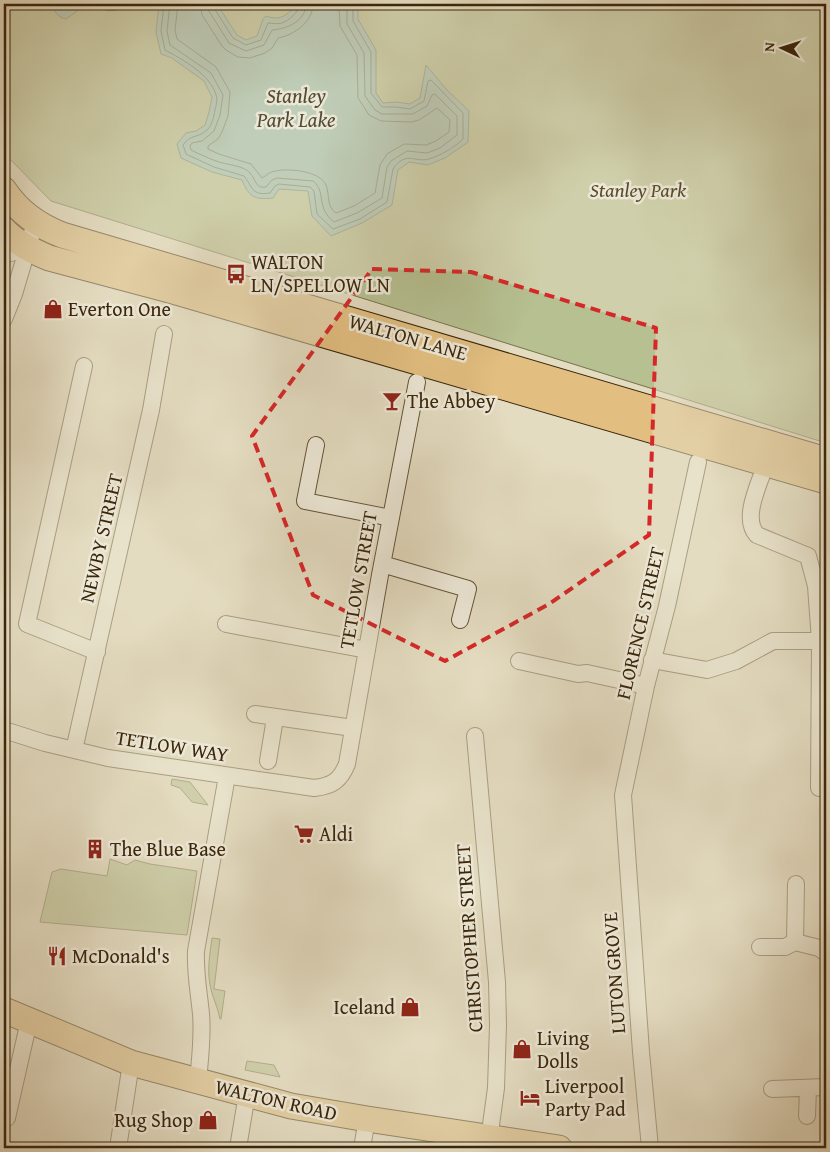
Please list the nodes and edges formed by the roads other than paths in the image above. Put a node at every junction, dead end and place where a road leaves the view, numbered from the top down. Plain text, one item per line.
1 (4, 190) edge
2 (34, 223) junction
3 (4, 238) edge
4 (27, 248) junction
5 (4, 319) edge
6 (164, 334) dead end
7 (84, 366) dead end
8 (417, 382) dead end
9 (316, 445) dead end
10 (826, 460) edge
11 (698, 462) dead end
12 (766, 463) junction
13 (826, 482) edge
14 (390, 518) junction
15 (382, 564) junction
16 (460, 620) dead end
17 (226, 624) dead end
18 (820, 641) junction
19 (367, 650) junction
20 (97, 652) junction
21 (652, 660) junction
22 (519, 661) dead end
23 (646, 686) junction
24 (255, 714) dead end
25 (275, 718) junction
26 (353, 728) junction
27 (4, 730) edge
28 (475, 736) dead end
29 (74, 750) junction
30 (268, 760) dead end
31 (226, 776) junction
32 (335, 782) joint
33 (819, 788) dead end
34 (623, 794) joint
35 (796, 884) dead end
36 (795, 942) junction
37 (760, 947) dead end
38 (826, 953) edge
39 (4, 1010) edge
40 (29, 1021) junction
41 (131, 1063) junction
42 (198, 1081) junction
43 (826, 1087) edge
44 (772, 1089) dead end
45 (808, 1089) junction
46 (8, 1092) edge
47 (247, 1094) junction
48 (807, 1116) dead end
49 (7, 1118) dead end
50 (367, 1119) junction
51 (489, 1143) edge
52 (118, 1148) edge
53 (238, 1148) edge
54 (362, 1148) edge
55 (559, 1148) edge
56 (650, 1148) edge

1 - 2 highway, WALTON LANE
2 - 3 street
2 - 4 street
2 - 10 highway, WALTON LANE
3 - 4 highway, WALTON LANE
4 - 5 street
4 - 12 highway, WALTON LANE
6 - 20 street, NEWBY STREET
7 - 20 street
8 - 14 street, TETLOW STREET
9 - 14 street
11 - 21 street, FLORENCE STREET
12 - 13 highway, WALTON LANE
12 - 18 street
14 - 15 street, TETLOW STREET
15 - 16 street
15 - 19 street, TETLOW STREET
17 - 19 street
18 - 21 street
18 - 33 street
19 - 26 street, TETLOW STREET
20 - 29 street, NEWBY STREET
21 - 23 street, FLORENCE STREET
22 - 23 street
23 - 34 street, FLORENCE STREET
24 - 25 street
25 - 26 street
25 - 30 street
26 - 32 street, TETLOW STREET
27 - 29 street, TETLOW WAY
28 - 51 street, CHRISTOPHER STREET
29 - 31 street, TETLOW WAY
31 - 32 street, TETLOW WAY
31 - 42 street
34 - 56 street, LUTON GROVE
35 - 36 street
36 - 37 street
36 - 38 street
39 - 40 highway, WALTON ROAD
40 - 41 highway, WALTON ROAD
40 - 46 street
41 - 42 highway, WALTON ROAD
41 - 52 street
42 - 47 highway, WALTON ROAD
43 - 45 street
44 - 45 street
45 - 48 street
46 - 49 street
47 - 50 highway, WALTON ROAD
47 - 53 street
50 - 51 highway, WALTON ROAD
50 - 54 street
51 - 55 highway, WALTON ROAD

